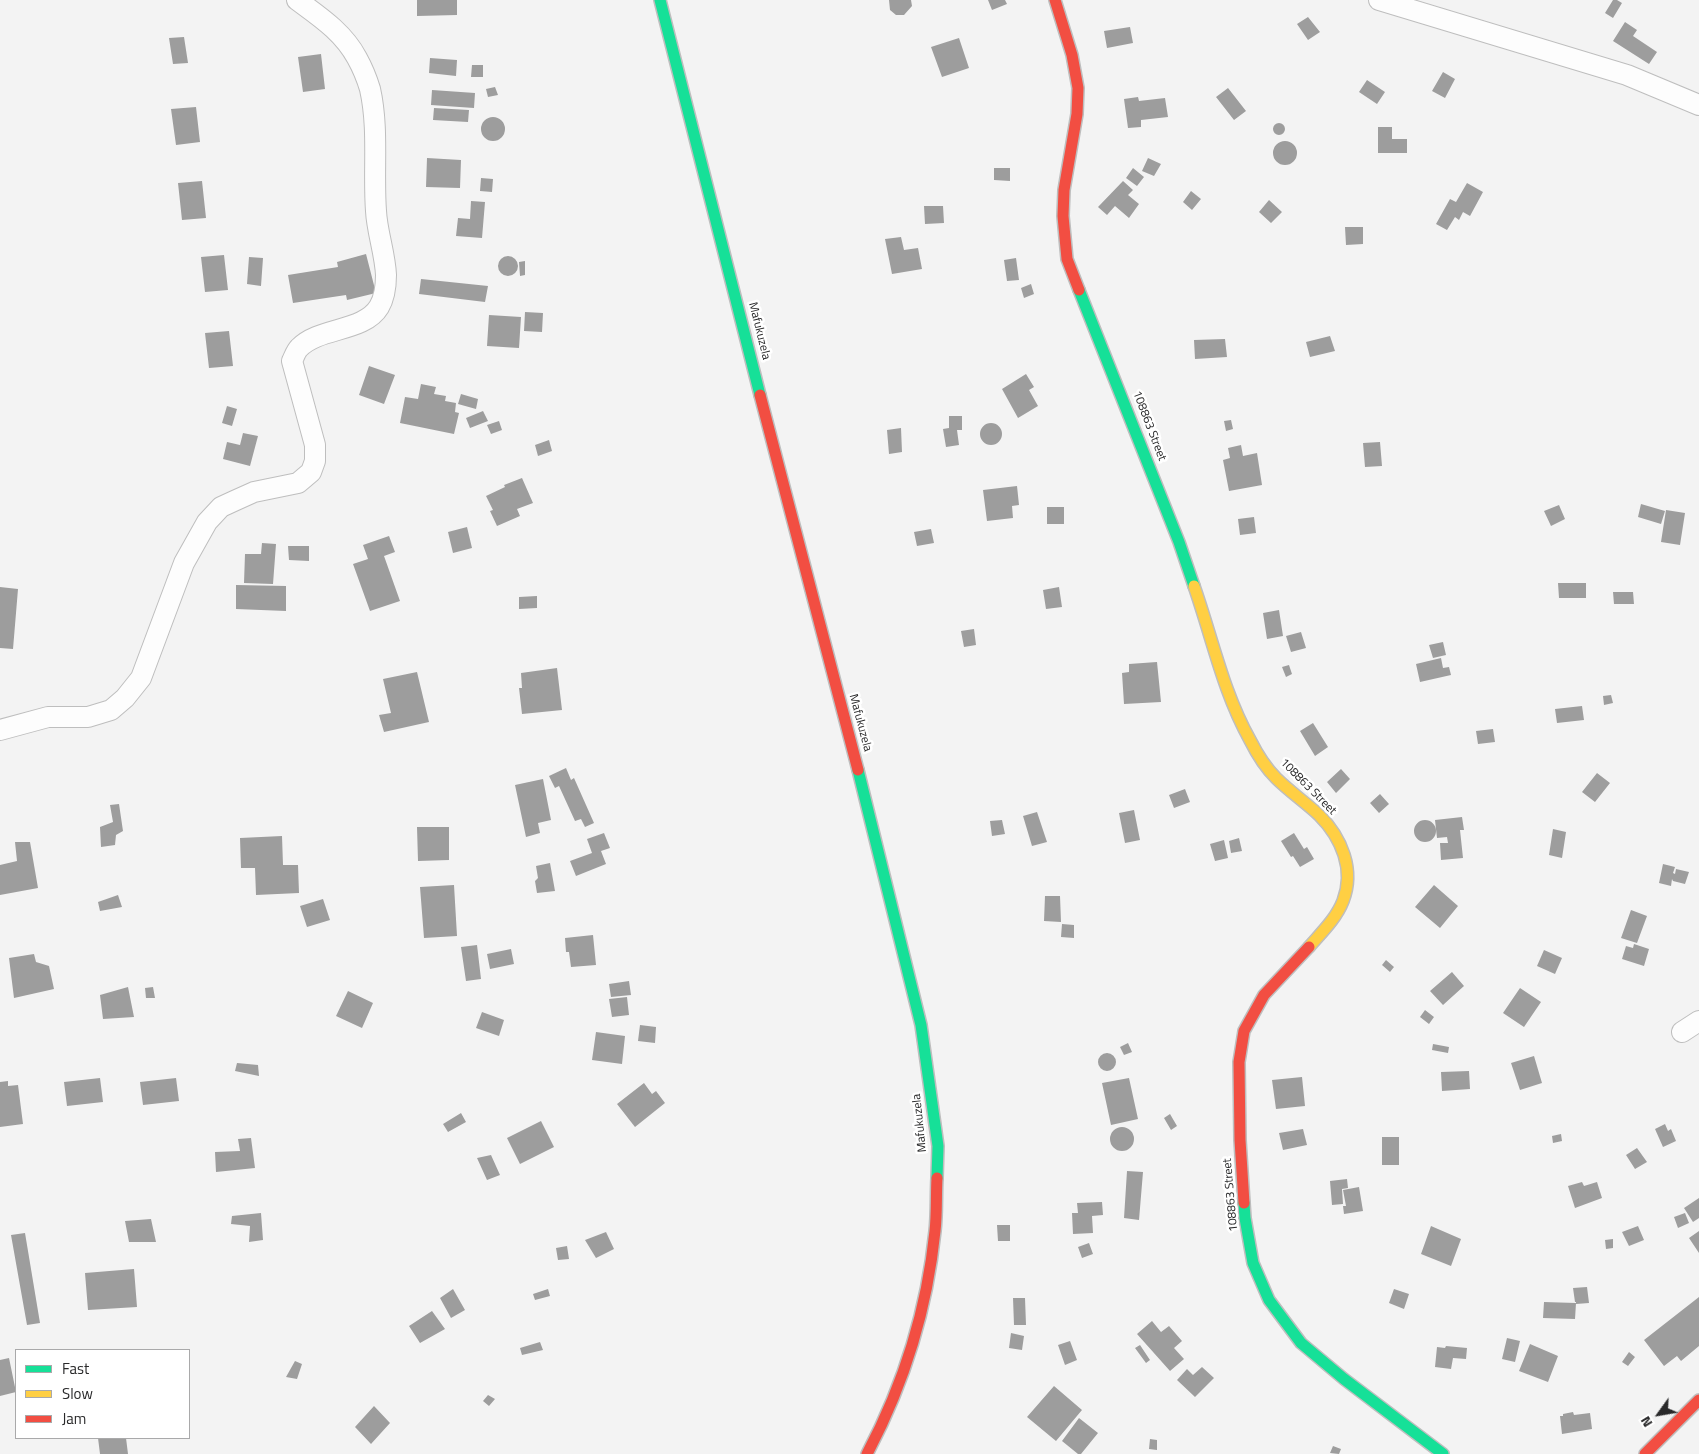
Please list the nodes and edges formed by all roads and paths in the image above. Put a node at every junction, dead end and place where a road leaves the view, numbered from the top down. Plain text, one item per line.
1 (297, 0) edge
2 (660, 0) edge
3 (1055, 0) edge
4 (1379, 0) edge
5 (1699, 105) edge
6 (0, 730) edge
7 (1699, 1400) edge
8 (867, 1454) edge
9 (1443, 1454) edge
10 (1645, 1454) edge

1 - 6 street
2 - 8 street, Mafukuzela
3 - 9 street, 108863 Street
4 - 5 street
7 - 10 street

